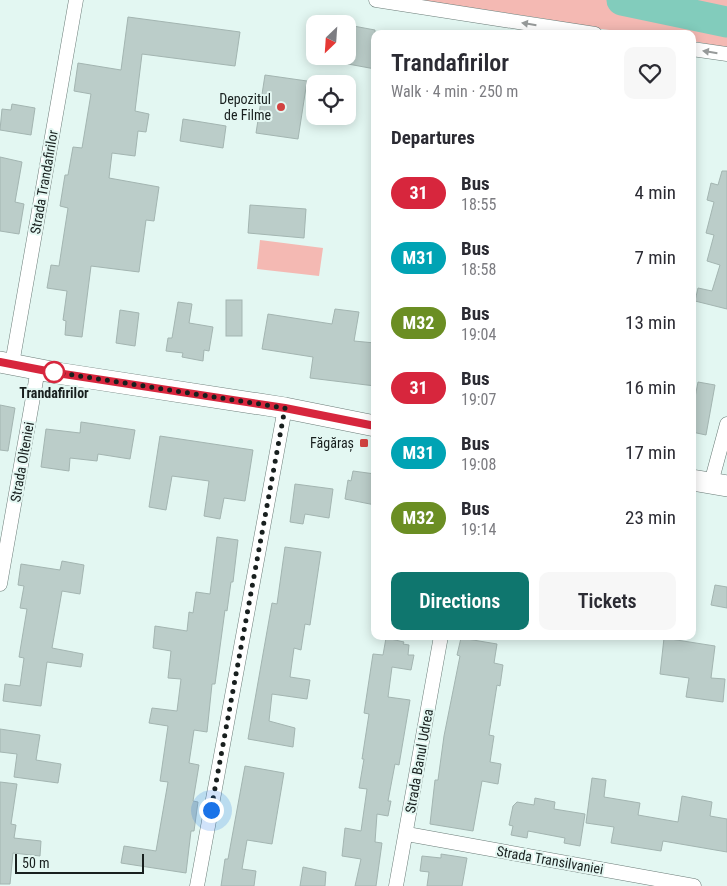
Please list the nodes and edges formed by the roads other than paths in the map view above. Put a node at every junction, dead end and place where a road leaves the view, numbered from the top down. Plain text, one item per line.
1 (76, 0) edge
2 (376, 0) edge
3 (569, 30) edge
4 (696, 50) edge
5 (727, 54) edge
6 (6, 363) edge
7 (38, 369) junction
8 (285, 408) junction
9 (727, 424) edge
10 (371, 425) edge
11 (710, 483) edge
12 (0, 584) edge
13 (440, 640) edge
14 (407, 834) junction
15 (197, 886) edge
16 (396, 886) edge
17 (694, 886) edge

1 - 6 street, Strada Trandafirilor
3 -> 2 street
5 -> 4 street
6 - 7 main road
7 - 8 main road
7 - 12 street, Strada Olteniei
8 - 10 main road
8 - 15 street
9 - 11 street
13 - 14 street, Strada Banul Udrea
14 - 16 street, Strada Banul Udrea
14 - 17 street, Strada Transilvaniei

